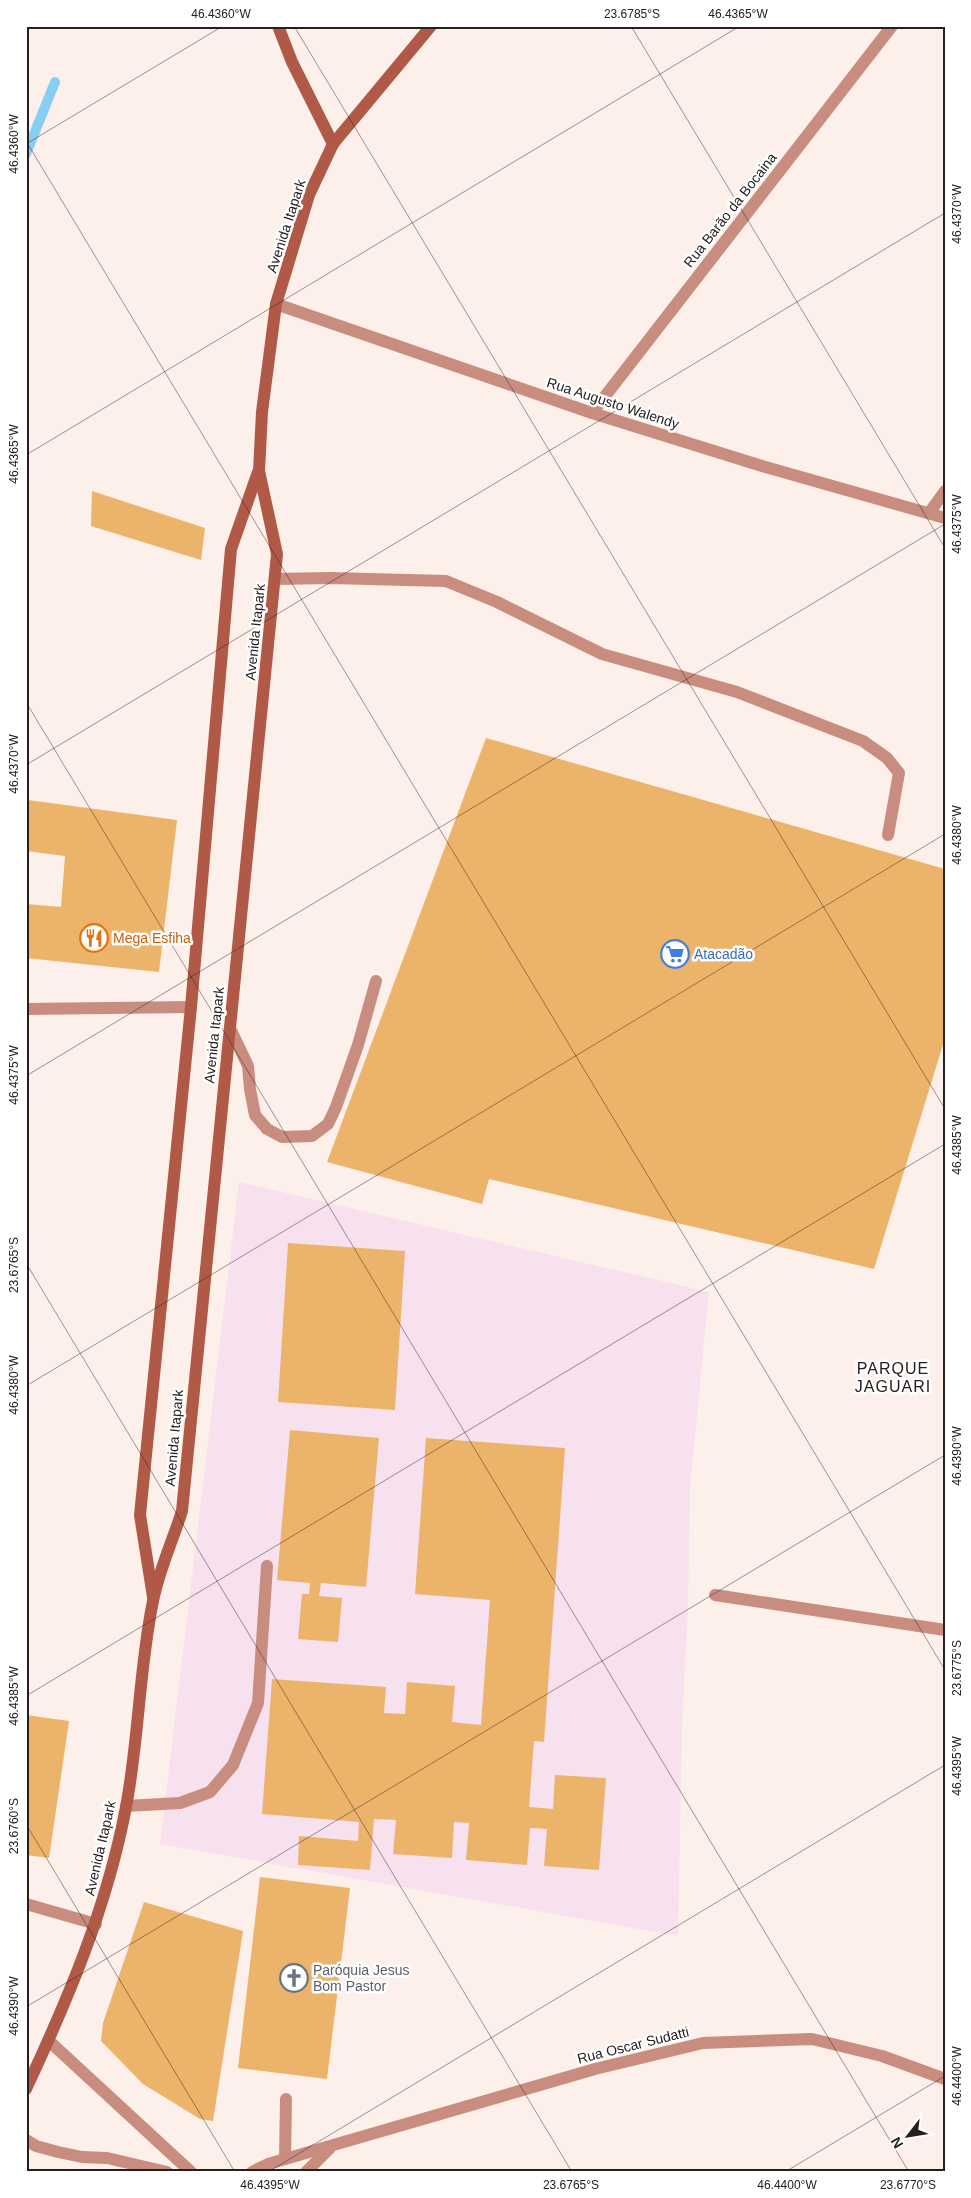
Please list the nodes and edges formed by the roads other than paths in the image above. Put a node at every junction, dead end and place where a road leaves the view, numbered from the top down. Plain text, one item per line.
1 (278, 26) edge
2 (431, 26) edge
3 (892, 26) edge
4 (333, 144) junction
5 (276, 304) junction
6 (592, 412) junction
7 (259, 471) junction
8 (945, 491) edge
9 (929, 513) junction
10 (945, 518) edge
11 (275, 579) junction
12 (888, 835) dead end
13 (376, 981) dead end
14 (191, 1007) junction
15 (26, 1009) edge
16 (230, 1028) junction
17 (267, 1566) dead end
18 (715, 1595) dead end
19 (153, 1600) junction
20 (945, 1630) edge
21 (126, 1806) junction
22 (26, 1904) edge
23 (96, 1924) junction
24 (49, 2041) junction
25 (945, 2079) edge
26 (26, 2089) edge
27 (286, 2099) dead end
28 (26, 2140) edge
29 (332, 2146) junction
30 (285, 2159) junction
31 (167, 2172) edge
32 (191, 2172) edge
33 (252, 2172) edge
34 (306, 2172) edge

1 - 4 main road
2 - 4 main road, Avenida Itapark
3 - 6 street, Rua Barão da Bocaina
4 - 5 main road, Avenida Itapark
5 - 6 street, Rua Augusto Walendy
5 - 7 main road, Avenida Itapark
6 - 9 street, Rua Augusto Walendy
7 - 11 main road, Avenida Itapark
7 - 14 main road, Avenida Itapark
8 - 9 street
9 - 10 street, Rua Augusto Walendy
11 - 12 street
11 - 16 main road, Avenida Itapark
13 - 16 street
14 - 15 street
14 - 19 main road, Avenida Itapark
16 - 19 main road, Avenida Itapark
17 - 21 street
18 - 20 street
19 - 21 main road, Avenida Itapark
21 - 23 main road, Avenida Itapark
22 - 23 street
23 - 24 main road, Avenida Itapark
24 - 26 main road, Avenida Itapark
24 - 32 street
25 - 29 street, Rua Oscar Sudatti
27 - 30 street
28 - 31 street
29 - 30 street, Rua Oscar Sudatti
29 - 34 street, Rua Oscar Sudatti
30 - 33 street, Rua Oscar Sudatti

